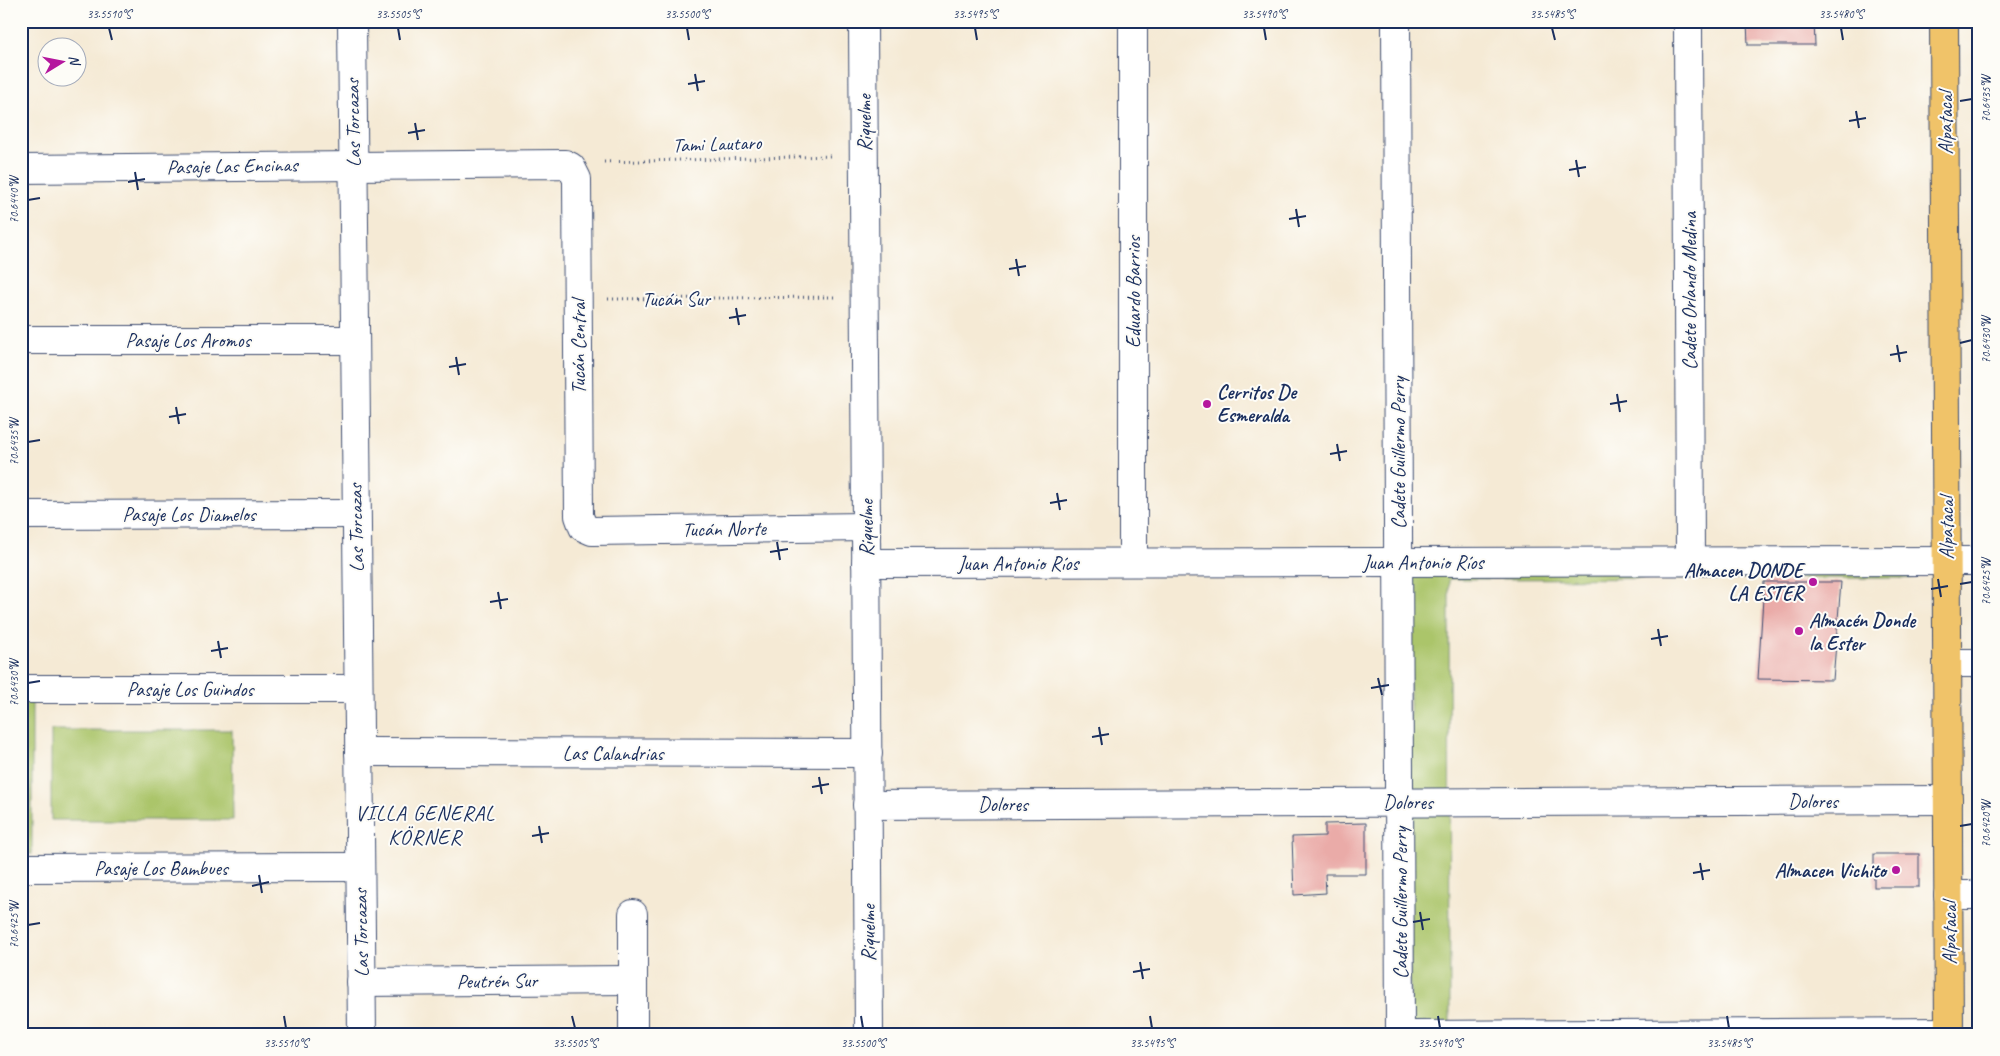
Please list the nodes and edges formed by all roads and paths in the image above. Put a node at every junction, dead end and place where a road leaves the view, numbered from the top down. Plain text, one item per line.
1 (352, 21) edge
2 (863, 21) edge
3 (1133, 21) edge
4 (1396, 21) edge
5 (1688, 21) edge
6 (1944, 21) edge
7 (864, 155) junction
8 (353, 165) junction
9 (571, 167) junction
10 (21, 169) edge
11 (865, 297) junction
12 (578, 299) junction
13 (21, 340) edge
14 (354, 340) junction
15 (356, 514) junction
16 (21, 515) edge
17 (582, 527) joint
18 (866, 527) junction
19 (1979, 560) edge
20 (1690, 561) junction
21 (1946, 561) junction
22 (1133, 562) junction
23 (1398, 562) junction
24 (866, 563) junction
25 (1947, 663) junction
26 (1979, 663) edge
27 (21, 689) edge
28 (358, 689) junction
29 (359, 752) junction
30 (868, 753) junction
31 (1948, 800) junction
32 (1399, 802) junction
33 (868, 804) junction
34 (360, 867) junction
35 (21, 868) edge
36 (1948, 895) junction
37 (1979, 895) edge
38 (633, 914) dead end
39 (633, 980) junction
40 (362, 982) junction
41 (1949, 1034) edge
42 (362, 1035) edge
43 (633, 1035) edge
44 (869, 1035) edge
45 (1400, 1035) edge
46 (1414, 1035) edge

1 - 8 street, Las Torcazas
2 - 7 street, Riquelme
3 - 22 street, Eduardo Barrios
4 - 23 street, Cadete Guillermo Perry
5 - 20 street, Cadete Orlando Medina
6 - 21 main road, Alpatacal
7 - 9 path, Tami Lautaro
7 - 11 street, Riquelme
8 - 9 street
8 - 10 street, Pasaje Las Encinas
8 - 14 street, Las Torcazas
9 - 12 street, Tucán Central
11 - 12 path, Tucán Sur
11 - 18 street, Riquelme
12 - 17 street, Tucán Central
13 - 14 street, Pasaje Los Aromos
14 - 15 street, Las Torcazas
15 - 16 street, Pasaje Los Diamelos
15 - 28 street, Las Torcazas
17 - 18 street, Tucán Norte
18 - 24 street, Riquelme
19 - 21 street, Juan Antonio Ríos
20 - 21 street, Juan Antonio Ríos
20 - 23 street, Juan Antonio Ríos
21 - 25 main road, Alpatacal
22 - 23 street, Juan Antonio Ríos
22 - 24 street, Juan Antonio Ríos
23 - 32 street, Cadete Guillermo Perry
24 - 30 street, Riquelme
25 - 26 street
25 - 31 main road, Alpatacal
27 - 28 street, Pasaje Los Guindos
28 - 29 street, Las Torcazas
29 - 30 street, Las Calandrias
29 - 34 street, Las Torcazas
30 - 33 street, Riquelme
31 - 32 street, Dolores
31 - 36 main road, Alpatacal
32 - 33 street, Dolores
32 - 45 street, Cadete Guillermo Perry
33 - 44 street, Riquelme
34 - 35 street, Pasaje Los Bambues
34 - 40 street, Las Torcazas
36 - 37 street
36 - 41 main road, Alpatacal
38 - 39 street
39 - 40 street, Peutrén Sur
39 - 43 street
40 - 42 street, Las Torcazas
41 - 46 street

